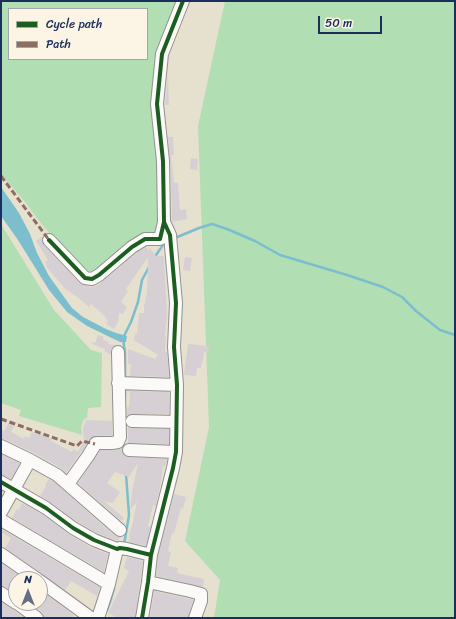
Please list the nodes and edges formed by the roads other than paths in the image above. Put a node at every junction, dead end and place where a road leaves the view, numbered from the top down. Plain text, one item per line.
1 (183, 1) edge
2 (164, 222) junction
3 (48, 240) dead end
4 (118, 352) dead end
5 (124, 383) junction
6 (177, 386) junction
7 (132, 421) dead end
8 (176, 422) junction
9 (1, 446) edge
10 (129, 450) dead end
11 (176, 452) junction
12 (30, 460) junction
13 (1, 482) edge
14 (68, 484) junction
15 (14, 490) junction
16 (1, 512) edge
17 (1, 520) edge
18 (120, 530) dead end
19 (121, 549) junction
20 (1, 554) edge
21 (150, 555) junction
22 (25, 571) edge
23 (148, 582) junction
24 (109, 584) junction
25 (48, 587) edge
26 (27, 611) edge
27 (37, 618) edge
28 (91, 618) edge
29 (98, 618) edge
30 (142, 618) edge
31 (196, 618) edge

1 - 2 street
2 - 3 street
2 - 6 street
4 - 5 street
5 - 6 street
5 - 14 street
6 - 8 street
7 - 8 street
8 - 11 street
9 - 12 street
10 - 11 street
11 - 21 street
12 - 14 street
12 - 15 street
13 - 15 street
14 - 18 street
15 - 16 street
15 - 19 street
17 - 24 street
19 - 21 street
19 - 24 street
20 - 22 street
21 - 23 street
23 - 30 street
23 - 31 street
24 - 29 street
25 - 28 street
26 - 27 street

